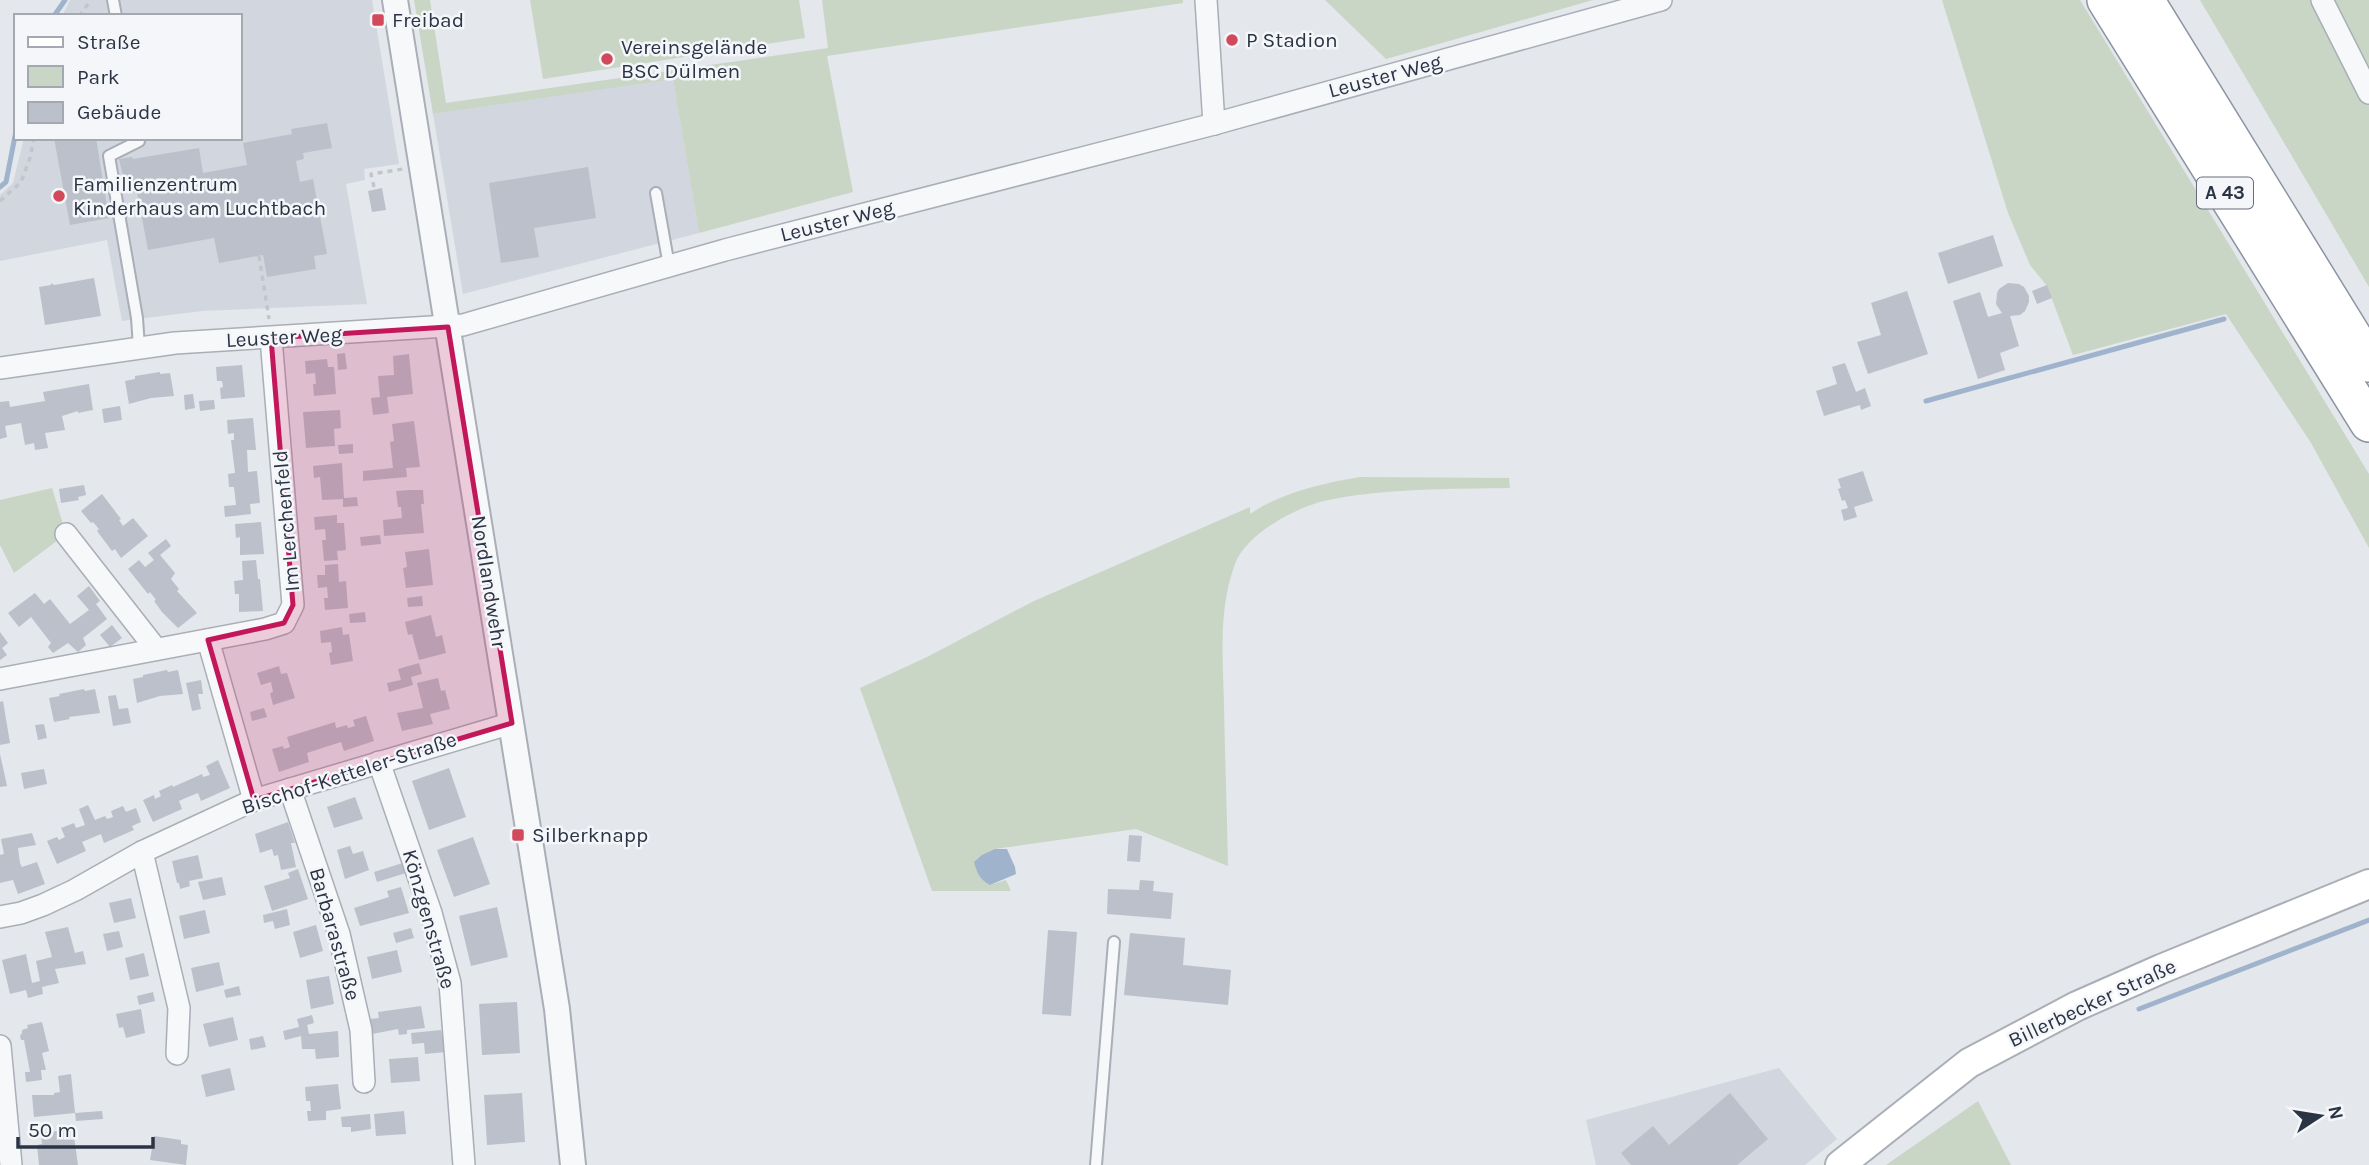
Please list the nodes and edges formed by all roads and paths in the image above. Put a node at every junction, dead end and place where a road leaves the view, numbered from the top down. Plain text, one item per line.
1 (395, 0) edge
2 (1206, 0) edge
3 (1661, 0) edge
4 (2106, 0) edge
5 (2145, 0) edge
6 (2322, 0) edge
7 (2369, 93) edge
8 (1214, 124) junction
9 (34, 140) edge
10 (139, 140) edge
11 (422, 165) junction
12 (374, 187) dead end
13 (656, 193) dead end
14 (0, 201) edge
15 (258, 256) dead end
16 (669, 266) junction
17 (448, 327) junction
18 (271, 338) junction
19 (139, 347) junction
20 (0, 368) edge
21 (2357, 375) edge
22 (2369, 423) edge
23 (2369, 452) edge
24 (66, 534) dead end
25 (208, 640) junction
26 (156, 649) junction
27 (0, 679) edge
28 (512, 723) junction
29 (379, 762) junction
30 (290, 789) junction
31 (254, 800) junction
32 (142, 852) junction
33 (2369, 884) edge
34 (0, 917) edge
35 (1114, 943) dead end
36 (0, 1046) edge
37 (177, 1054) dead end
38 (364, 1082) dead end
39 (11, 1165) edge
40 (464, 1165) edge
41 (573, 1165) edge
42 (1096, 1165) edge
43 (1840, 1165) edge

1 - 11 street, Nordlandwehr
2 - 8 street
3 - 8 street, Leuster Weg
4 - 21 highway, A 43
5 - 21 highway, A 43
6 - 7 street
8 - 16 street, Leuster Weg
9 - 14 path
10 - 19 lane
11 - 12 path
11 - 17 street, Nordlandwehr
13 - 16 lane
15 - 18 path
16 - 17 street, Leuster Weg
17 - 18 street, Leuster Weg
17 - 28 street, Nordlandwehr
18 - 19 street, Leuster Weg
18 - 25 street, Im Lerchenfeld
19 - 20 street, Leuster Weg
21 - 22 highway, A 43
21 - 23 highway
24 - 26 street
25 - 26 street, Im Lerchenfeld
25 - 31 street
26 - 27 street, Im Lerchenfeld
28 - 29 street, Bischof-Ketteler-Straße
28 - 41 street, Nordlandwehr
29 - 30 street, Bischof-Ketteler-Straße
29 - 40 street, Könzgenstraße
30 - 31 street, Bischof-Ketteler-Straße
30 - 38 street, Barbarastraße
31 - 32 street, Bischof-Ketteler-Straße
32 - 34 street, Bischof-Ketteler-Straße
32 - 37 street
33 - 43 main road, Billerbecker Straße
35 - 42 lane
36 - 39 street

